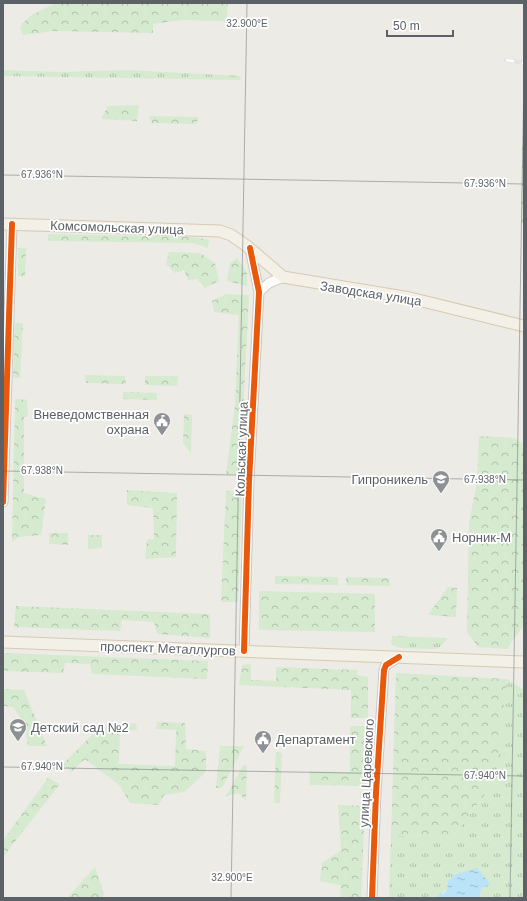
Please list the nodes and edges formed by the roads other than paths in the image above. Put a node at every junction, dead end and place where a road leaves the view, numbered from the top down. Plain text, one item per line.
1 (8, 224) edge
2 (250, 248) junction
3 (283, 277) junction
4 (259, 292) junction
5 (524, 326) edge
6 (3, 502) edge
7 (3, 642) edge
8 (244, 651) junction
9 (367, 656) junction
10 (399, 657) junction
11 (524, 662) edge
12 (384, 670) junction
13 (372, 898) edge

1 - 2 main road, Комсомольская улица
1 - 6 street
2 - 3 main road
2 - 4 street, Кольская улица
3 - 4 street
3 - 5 main road, Заводская улица
4 - 8 street, Кольская улица
7 - 8 main road, проспект Металлургов
8 - 9 main road, проспект Металлургов
9 - 10 main road, проспект Металлургов
9 - 12 street
10 - 11 main road, проспект Металлургов
10 - 12 street
12 - 13 street, улица Царевского

